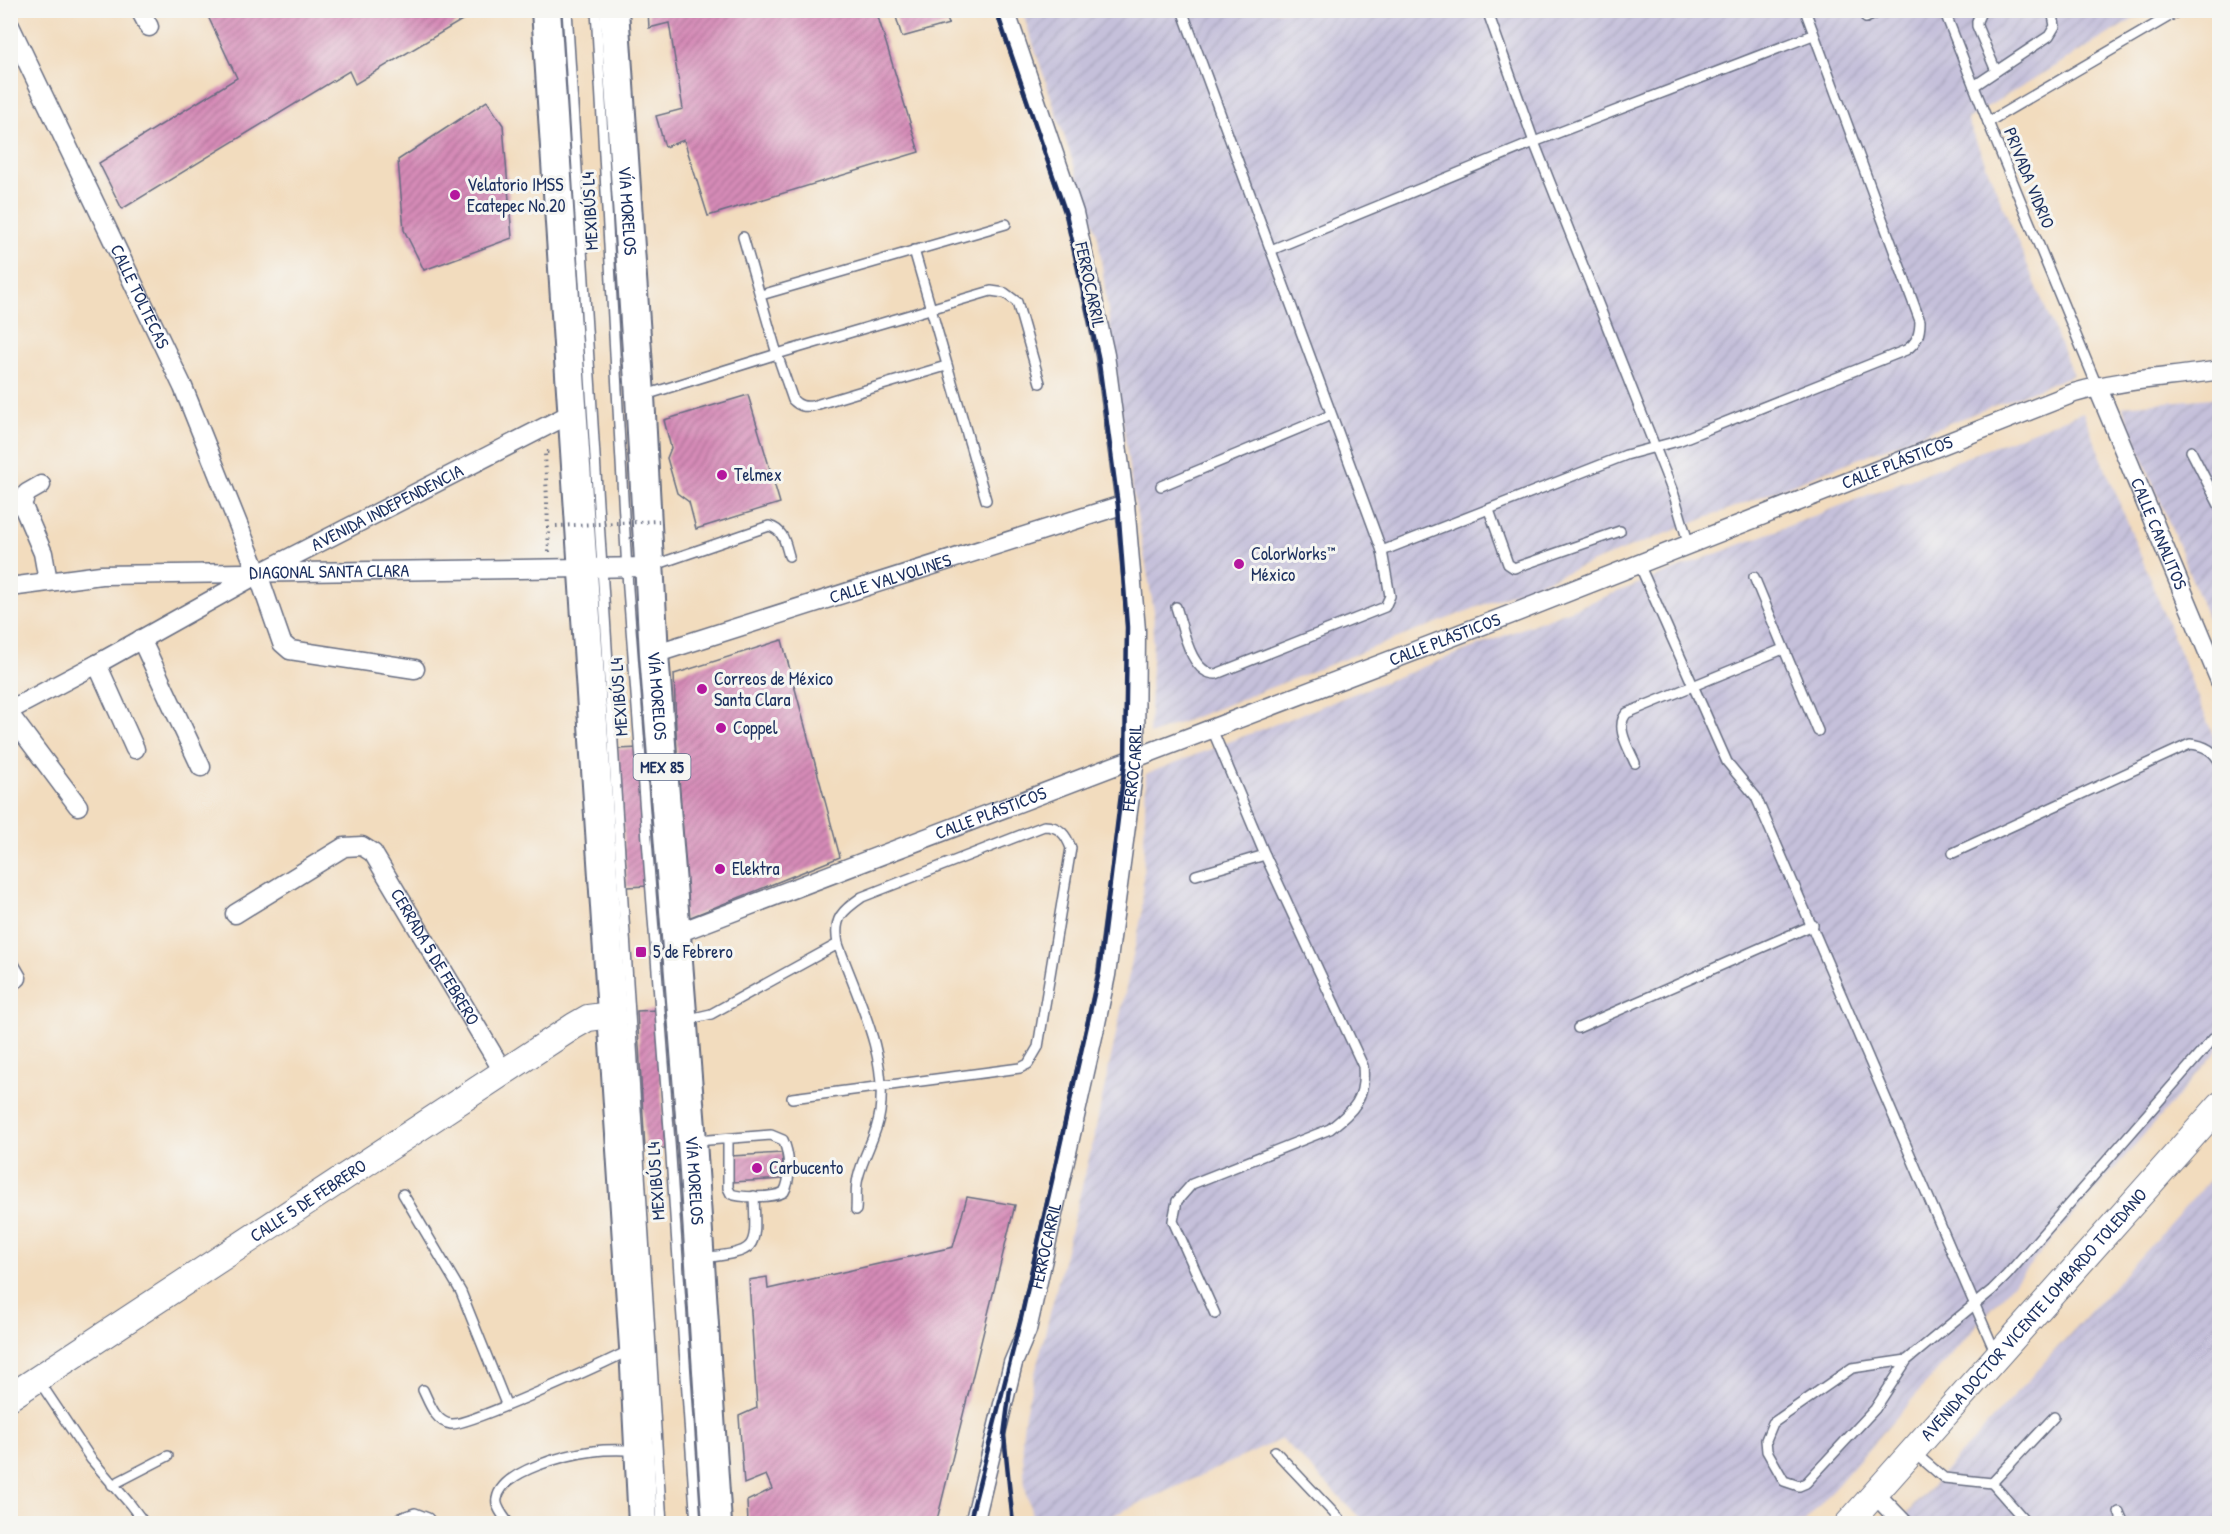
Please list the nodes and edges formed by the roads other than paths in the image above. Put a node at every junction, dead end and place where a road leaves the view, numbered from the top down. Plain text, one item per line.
1 (140, 10) edge
2 (546, 10) edge
3 (567, 10) edge
4 (596, 10) edge
5 (614, 10) edge
6 (1005, 10) edge
7 (1182, 10) edge
8 (1487, 10) edge
9 (1805, 10) edge
10 (1883, 10) edge
11 (1944, 10) edge
12 (1982, 10) edge
13 (2052, 10) edge
14 (2180, 10) edge
15 (1866, 18) dead end
16 (10, 26) edge
17 (149, 27) dead end
18 (1813, 35) junction
19 (1996, 71) junction
20 (1974, 86) junction
21 (1988, 122) junction
22 (1534, 142) junction
23 (1006, 224) dead end
24 (743, 237) dead end
25 (914, 250) junction
26 (1270, 250) junction
27 (761, 295) junction
28 (930, 308) junction
29 (777, 354) junction
30 (946, 366) junction
31 (2220, 370) edge
32 (1040, 383) dead end
33 (2097, 386) junction
34 (640, 396) junction
35 (574, 412) junction
36 (1331, 415) junction
37 (1655, 447) junction
38 (2191, 451) dead end
39 (41, 485) dead end
40 (1161, 486) dead end
41 (986, 500) dead end
42 (1125, 504) junction
43 (2220, 507) edge
44 (1488, 510) junction
45 (1620, 531) dead end
46 (1689, 545) junction
47 (1382, 552) junction
48 (789, 556) dead end
49 (1639, 564) junction
50 (638, 567) junction
51 (593, 568) junction
52 (258, 573) junction
53 (1754, 577) dead end
54 (48, 581) junction
55 (10, 587) edge
56 (1176, 607) dead end
57 (141, 639) junction
58 (1783, 649) junction
59 (654, 654) junction
60 (98, 664) junction
61 (415, 669) dead end
62 (2220, 681) edge
63 (1693, 686) junction
64 (10, 710) edge
65 (10, 715) edge
66 (1212, 729) junction
67 (1818, 731) dead end
68 (135, 749) dead end
69 (1135, 759) junction
70 (1635, 763) dead end
71 (2220, 763) edge
72 (201, 767) dead end
73 (78, 806) dead end
74 (1953, 853) dead end
75 (1265, 855) junction
76 (1196, 875) dead end
77 (235, 914) dead end
78 (1813, 925) junction
79 (675, 934) junction
80 (838, 944) junction
81 (611, 1015) junction
82 (682, 1021) junction
83 (1578, 1028) dead end
84 (2220, 1031) edge
85 (504, 1073) junction
86 (880, 1088) junction
87 (792, 1098) dead end
88 (2220, 1105) edge
89 (728, 1139) junction
90 (692, 1141) junction
91 (403, 1194) dead end
92 (754, 1196) junction
93 (856, 1210) dead end
94 (699, 1258) junction
95 (1975, 1302) junction
96 (1215, 1314) dead end
97 (634, 1347) junction
98 (1997, 1356) junction
99 (1907, 1360) junction
100 (38, 1379) junction
101 (423, 1390) dead end
102 (10, 1397) edge
103 (506, 1404) junction
104 (2054, 1417) dead end
105 (640, 1450) junction
106 (1275, 1451) dead end
107 (1913, 1451) junction
108 (168, 1456) dead end
109 (1992, 1483) junction
110 (112, 1485) junction
111 (1875, 1494) junction
112 (2119, 1512) dead end
113 (145, 1524) edge
114 (394, 1524) edge
115 (433, 1524) edge
116 (509, 1524) edge
117 (643, 1524) edge
118 (662, 1524) edge
119 (696, 1524) edge
120 (717, 1524) edge
121 (974, 1524) edge
122 (1344, 1524) edge
123 (1848, 1524) edge
124 (1904, 1524) edge
125 (2028, 1524) edge
126 (2124, 1524) edge

1 - 17 street
2 - 35 main road
3 - 51 lane, MEXIBÚS L4
4 - 50 lane, MEXIBÚS L4
5 - 34 main road, VÍA MORELOS / MEX 85
6 - 42 street, FERROCARRIL
7 - 26 lane
8 - 22 lane
9 - 18 lane
10 - 15 lane
11 - 20 lane
12 - 19 lane
13 - 19 lane
14 - 21 lane, PRIVADA VIDRIO
16 - 52 street, CALLE TOLTECAS
18 - 22 lane
18 - 37 lane
19 - 20 lane
20 - 21 lane
21 - 33 lane, PRIVADA VIDRIO
22 - 26 lane
22 - 37 lane
23 - 25 lane
24 - 27 lane
25 - 27 lane
25 - 28 lane
26 - 36 lane
27 - 29 lane
28 - 29 lane
28 - 30 lane
28 - 32 lane
29 - 30 lane
29 - 34 lane
30 - 41 lane
31 - 33 street, CALLE PLÁSTICOS
33 - 46 street, CALLE PLÁSTICOS
33 - 62 street, CALLE CANALITOS
34 - 50 main road, VÍA MORELOS / MEX 85
35 - 51 main road
35 - 52 street, AVENIDA INDEPENDENCIA
36 - 40 lane
36 - 47 lane
37 - 44 lane
37 - 46 lane
38 - 43 lane
39 - 54 street
42 - 59 street, CALLE VALVOLINES
42 - 69 street, FERROCARRIL
44 - 45 lane
44 - 47 lane
46 - 49 street, CALLE PLÁSTICOS
47 - 56 lane
48 - 50 lane
49 - 63 lane
49 - 66 street, CALLE PLÁSTICOS
50 - 51 street, DIAGONAL SANTA CLARA
50 - 59 main road, VÍA MORELOS / MEX 85
50 - 119 lane, MEXIBÚS L4
51 - 52 street, DIAGONAL SANTA CLARA
51 - 81 main road
51 - 118 lane, MEXIBÚS L4
52 - 54 street, DIAGONAL SANTA CLARA
52 - 57 street, AVENIDA INDEPENDENCIA
52 - 61 street, CALLE TOLTECAS
53 - 58 lane
54 - 55 street, DIAGONAL SANTA CLARA
57 - 60 street, AVENIDA INDEPENDENCIA
57 - 72 street
58 - 63 lane
58 - 67 lane
59 - 79 main road, VÍA MORELOS / MEX 85
60 - 64 street, AVENIDA INDEPENDENCIA
60 - 68 street
63 - 70 lane
63 - 78 lane
65 - 73 street
66 - 69 street, CALLE PLÁSTICOS
66 - 75 lane
69 - 79 street, CALLE PLÁSTICOS
69 - 121 street, FERROCARRIL
71 - 74 lane
75 - 76 lane
75 - 96 lane
77 - 85 street, CERRADA 5 DE FEBRERO
78 - 83 lane
78 - 95 lane
79 - 82 main road, VÍA MORELOS / MEX 85
80 - 82 lane
80 - 86 lane
80 - 86 lane
81 - 85 street, CALLE 5 DE FEBRERO
81 - 97 main road
82 - 90 main road, VÍA MORELOS / MEX 85
84 - 95 lane
85 - 100 street, CALLE 5 DE FEBRERO
86 - 87 lane
86 - 93 lane
88 - 98 street, AVENIDA DOCTOR VICENTE LOMBARDO TOLEDANO
89 - 90 lane
89 - 92 lane
89 - 92 lane
90 - 94 main road, VÍA MORELOS / MEX 85
91 - 103 lane
92 - 94 lane
94 - 120 main road, VÍA MORELOS / MEX 85
95 - 98 lane
95 - 99 lane
97 - 103 lane
97 - 105 main road
98 - 107 street, AVENIDA DOCTOR VICENTE LOMBARDO TOLEDANO
99 - 99 lane
100 - 102 street, CALLE 5 DE FEBRERO
100 - 110 lane
101 - 103 lane
104 - 109 lane
105 - 116 lane
105 - 117 main road
106 - 122 lane
107 - 109 lane
107 - 111 street, AVENIDA DOCTOR VICENTE LOMBARDO TOLEDANO
108 - 110 lane
109 - 125 lane
110 - 113 lane
111 - 123 street, AVENIDA DOCTOR VICENTE LOMBARDO TOLEDANO
111 - 124 street
112 - 126 lane
114 - 115 lane

